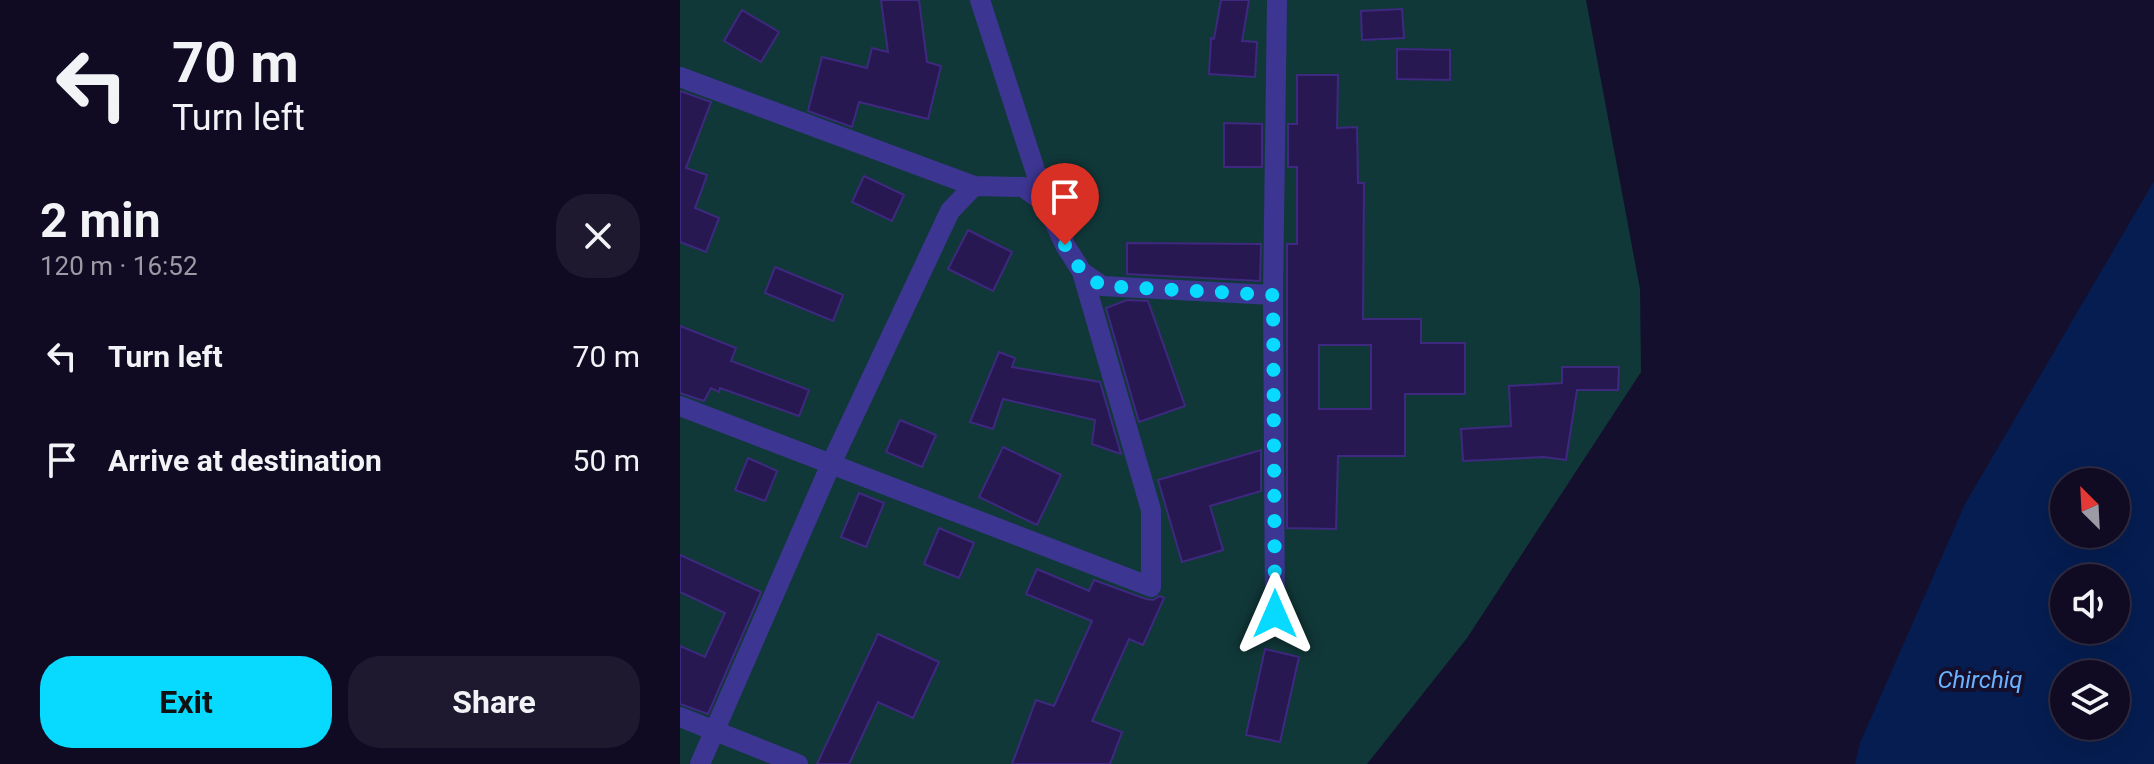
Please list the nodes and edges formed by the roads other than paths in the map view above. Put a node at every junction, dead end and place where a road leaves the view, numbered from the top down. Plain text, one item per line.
1 (980, 0) edge
2 (1277, 0) edge
3 (680, 77) edge
4 (974, 186) junction
5 (1046, 204) junction
6 (1082, 272) junction
7 (1273, 295) junction
8 (680, 406) edge
9 (831, 464) junction
10 (1275, 614) dead end
11 (680, 717) edge
12 (714, 730) junction
13 (700, 764) edge
14 (798, 764) edge

1 - 5 street
2 - 7 street
3 - 4 street
4 - 5 street
4 - 9 street
5 - 6 street
6 - 7 street
6 - 9 street
7 - 10 street
8 - 9 street
9 - 12 street
11 - 12 street
12 - 13 street
12 - 14 street

